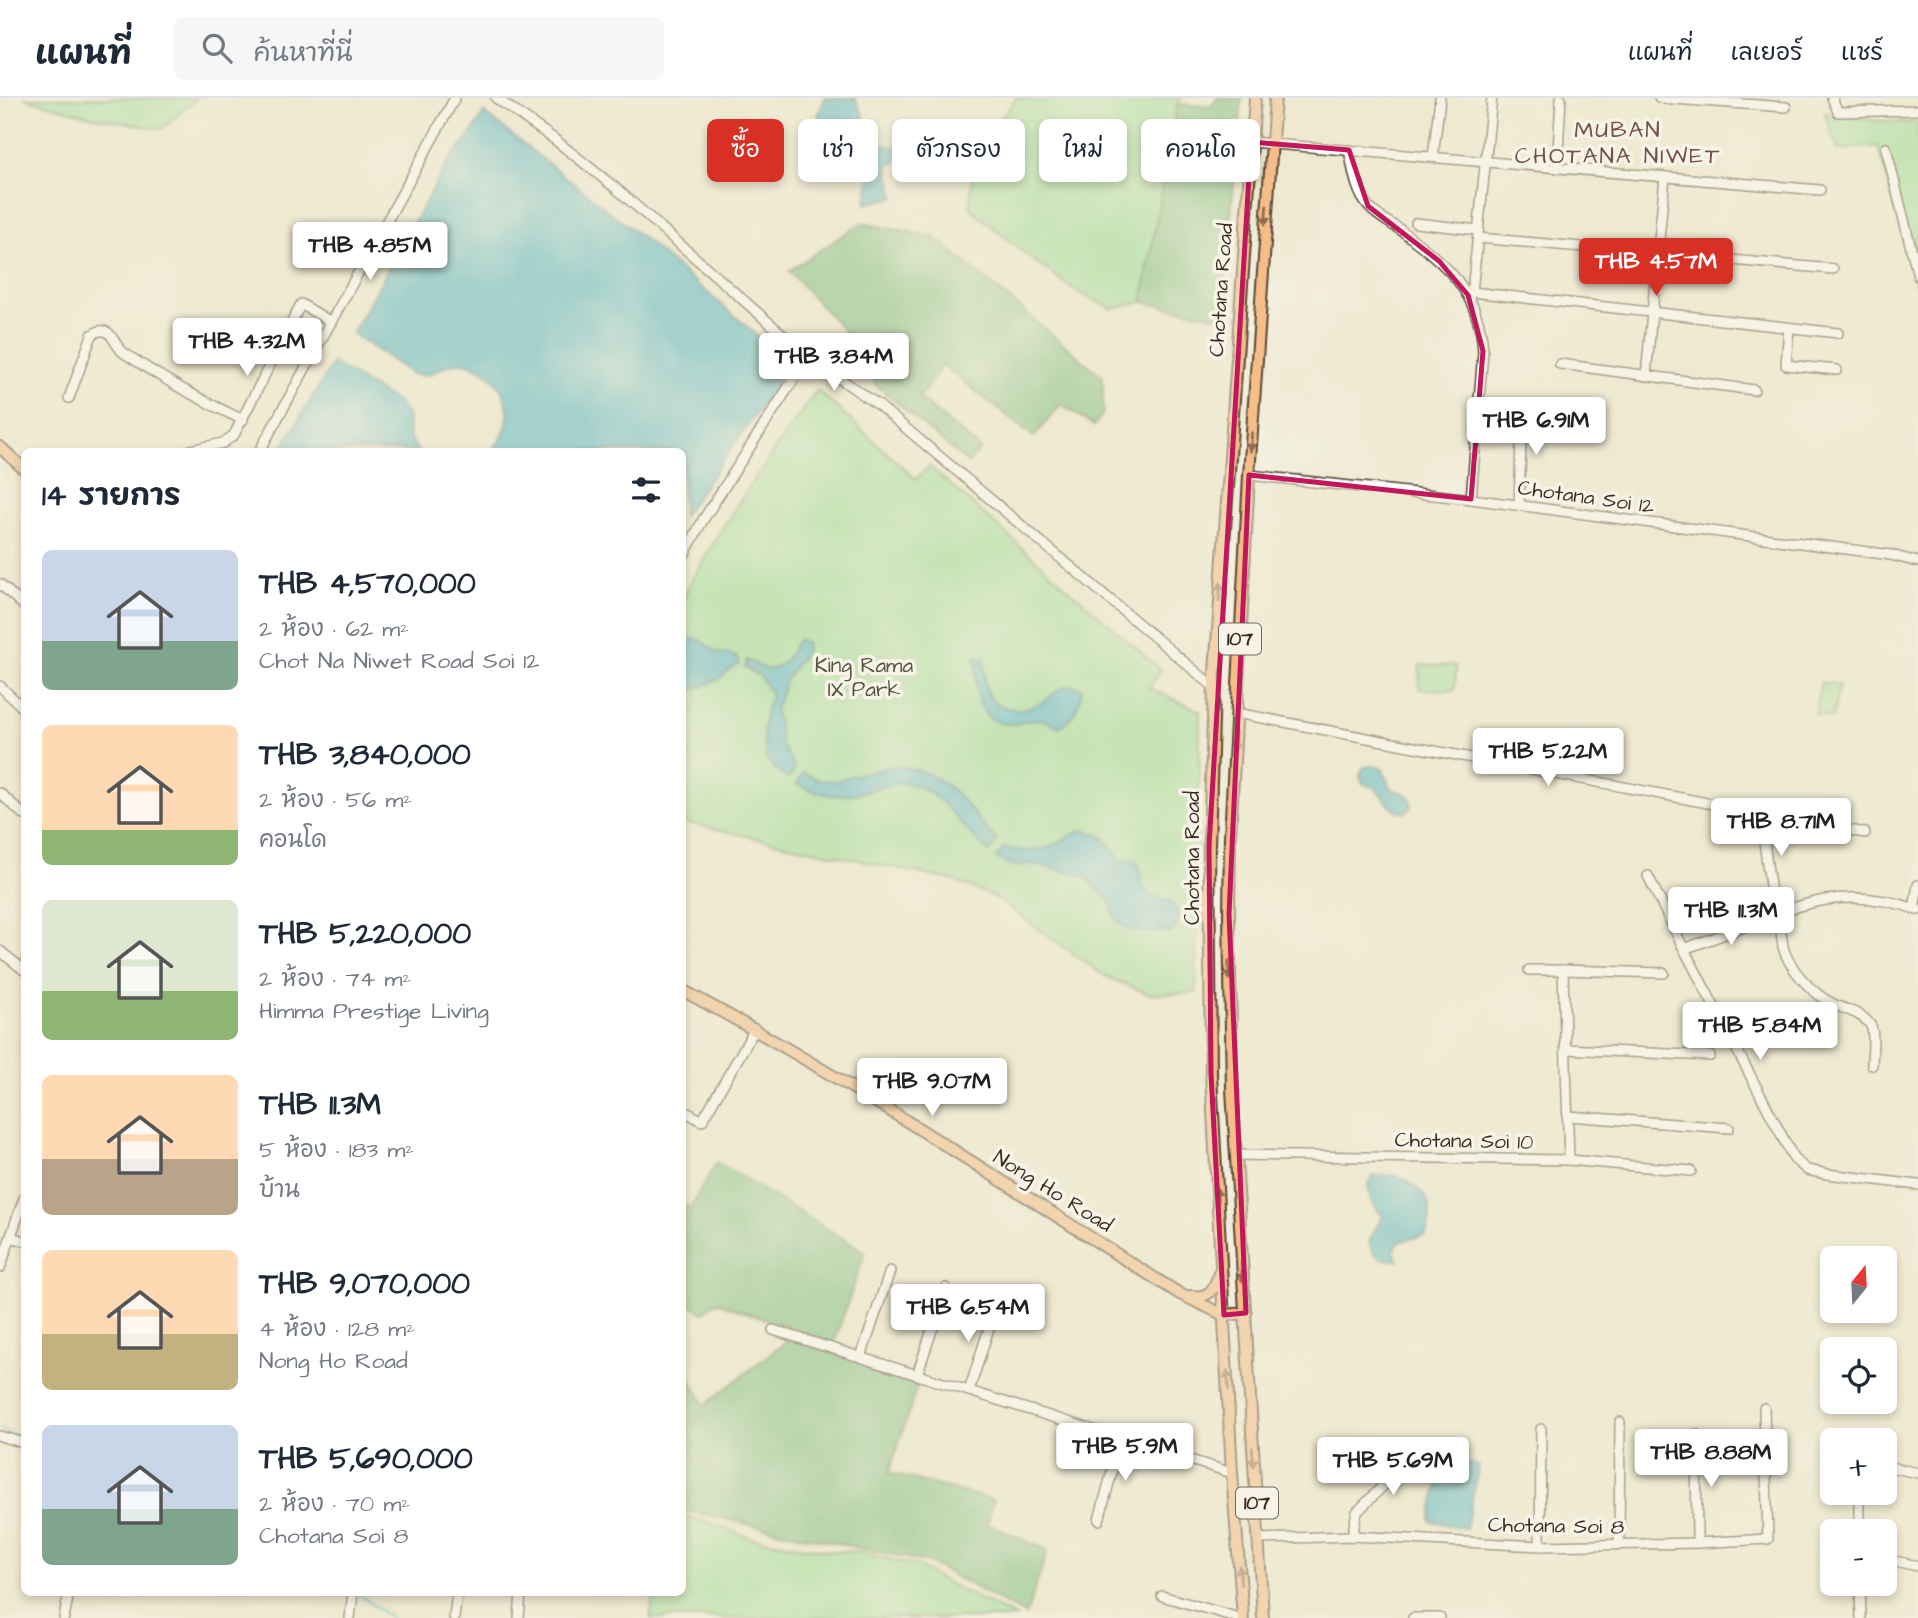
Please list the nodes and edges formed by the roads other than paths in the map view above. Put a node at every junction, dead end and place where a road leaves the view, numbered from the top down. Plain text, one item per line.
1 (455, 98) edge
2 (496, 98) edge
3 (1255, 98) edge
4 (1275, 98) edge
5 (1440, 98) edge
6 (1492, 98) edge
7 (1561, 98) edge
8 (1659, 98) edge
9 (1832, 98) edge
10 (1786, 107) dead end
11 (1918, 110) edge
12 (1253, 119) edge
13 (1260, 143) edge
14 (1271, 144) junction
15 (1886, 148) dead end
16 (1349, 150) junction
17 (1433, 158) junction
18 (1486, 162) junction
19 (1557, 168) junction
20 (1665, 177) junction
21 (1248, 182) edge
22 (1820, 190) dead end
23 (1416, 223) dead end
24 (1478, 234) junction
25 (1658, 254) junction
26 (1833, 269) dead end
27 (1918, 276) edge
28 (1652, 312) junction
29 (331, 323) junction
30 (1789, 328) junction
31 (1838, 333) dead end
32 (807, 357) junction
33 (1560, 364) dead end
34 (1837, 370) dead end
35 (1646, 376) junction
36 (1754, 390) dead end
37 (69, 398) dead end
38 (1522, 408) dead end
39 (243, 420) junction
40 (0, 447) edge
41 (199, 448) edge
42 (261, 448) edge
43 (21, 466) edge
44 (1249, 475) junction
45 (1471, 499) junction
46 (1519, 505) junction
47 (686, 552) edge
48 (1918, 562) edge
49 (0, 584) edge
50 (21, 603) edge
51 (0, 686) edge
52 (1214, 687) junction
53 (21, 706) edge
54 (1236, 713) junction
55 (0, 793) edge
56 (21, 813) edge
57 (1760, 813) junction
58 (1865, 833) dead end
59 (1648, 876) dead end
60 (1918, 885) edge
61 (1773, 907) junction
62 (1916, 909) edge
63 (1785, 910) junction
64 (1768, 918) junction
65 (1780, 925) junction
66 (1684, 949) junction
67 (0, 951) edge
68 (21, 968) edge
69 (1529, 970) dead end
70 (1563, 970) junction
71 (1664, 973) dead end
72 (686, 992) edge
73 (755, 1029) junction
74 (1566, 1049) junction
75 (1710, 1056) dead end
76 (1872, 1065) dead end
77 (1211, 1074) junction
78 (1231, 1074) junction
79 (688, 1113) dead end
80 (1568, 1116) junction
81 (1729, 1128) dead end
82 (1236, 1156) junction
83 (1569, 1160) junction
84 (1691, 1171) dead end
85 (1918, 1185) edge
86 (21, 1207) edge
87 (11, 1237) junction
88 (21, 1240) edge
89 (1221, 1265) junction
90 (0, 1268) edge
91 (891, 1271) dead end
92 (946, 1288) dead end
93 (1180, 1294) junction
94 (996, 1306) dead end
95 (1246, 1313) junction
96 (1224, 1315) junction
97 (773, 1330) dead end
98 (861, 1357) junction
99 (918, 1375) junction
100 (970, 1391) junction
101 (1764, 1408) dead end
102 (1620, 1422) dead end
103 (1541, 1429) dead end
104 (1696, 1434) dead end
105 (0, 1437) edge
106 (1121, 1438) junction
107 (21, 1442) edge
108 (1410, 1449) dead end
109 (1897, 1469) edge
110 (1232, 1472) junction
111 (1918, 1473) edge
112 (1099, 1520) dead end
113 (1352, 1536) junction
114 (1259, 1539) junction
115 (1697, 1544) junction
116 (1619, 1545) junction
117 (1540, 1546) junction
118 (1897, 1562) edge
119 (1918, 1566) edge
120 (1162, 1595) dead end
121 (68, 1596) edge
122 (353, 1596) edge
123 (457, 1596) edge
124 (521, 1596) edge
125 (1860, 1596) edge
126 (64, 1618) edge
127 (350, 1618) edge
128 (454, 1618) edge
129 (519, 1618) edge
130 (1241, 1618) edge
131 (1263, 1618) edge
132 (1413, 1618) edge
133 (1440, 1618) edge
134 (1861, 1618) edge

1 - 29 street
2 - 32 street
3 - 12 main road, Chotana Road / 107
4 - 14 main road, Chotana Road / 107
5 - 17 street
6 - 18 street
7 - 19 street
8 - 10 street
9 - 11 street
13 - 14 street
14 - 16 street
14 -> 44 main road, Chotana Road / 107
15 - 27 street
16 - 17 street
16 - 45 street
17 - 18 street
18 - 19 street
18 - 24 street
19 - 20 street
20 - 22 street
20 - 25 street
52 -> 21 main road, Chotana Road / 107
23 - 24 street
24 - 25 street
24 - 28 street
25 - 26 street
25 - 28 street
28 - 30 street
28 - 35 street
29 - 39 street
29 - 42 street
30 - 31 street
30 - 34 street
32 - 47 street
32 - 52 street
33 - 35 street
35 - 36 street
37 - 39 street
38 - 46 street
39 - 41 street
40 - 43 main road
44 - 45 street, Chotana Soi 12
44 - 54 main road, Chotana Road / 107
45 - 46 street, Chotana Soi 12
46 - 48 street, Chotana Soi 12
49 - 50 street
51 - 53 street
52 - 77 main road, Chotana Road / 107
54 - 57 street
54 -> 78 main road, Chotana Road / 107
55 - 56 street
57 - 58 street
57 - 61 street
59 - 66 street
60 - 62 street
61 - 63 street
61 - 64 street
62 - 63 street
63 - 65 street
64 - 65 street
64 - 66 street
65 - 76 street
66 - 85 street
67 - 68 street
69 - 70 street
70 - 71 street
70 - 74 street
72 - 73 main road, Nong Ho Road
73 - 79 street
73 - 93 main road, Nong Ho Road
74 - 75 street
74 - 80 street
77 - 78 main road
89 -> 77 main road, Chotana Road / 107
78 - 82 main road, Chotana Road / 107
80 - 81 street
80 - 83 street
82 - 83 street, Chotana Soi 10
82 -> 95 main road, Chotana Road / 107
83 - 84 street, Chotana Soi 10
86 - 87 street
87 - 88 street
87 - 90 street
89 - 93 main road
89 - 96 main road, Chotana Road / 107
91 - 98 street
92 - 99 street
93 - 96 main road, Nong Ho Road
94 - 100 street
95 - 96 main road
95 -> 114 main road, Chotana Road / 107
110 -> 96 main road, Chotana Road / 107
97 - 98 street
98 - 99 street
99 - 100 street
100 - 106 street
101 - 115 street, Chotana Soi 8
102 - 116 street
103 - 117 street
104 - 115 street
105 - 107 street
106 - 110 street
106 - 112 street
108 - 113 street
109 - 111 street
130 -> 110 main road, Chotana Road / 107
113 - 114 street, Chotana Soi 8
113 - 117 street, Chotana Soi 8
114 - 131 main road, Chotana Road / 107
115 - 116 street, Chotana Soi 8
116 - 117 street, Chotana Soi 8
118 - 119 street
120 - 130 street
121 - 126 street
122 - 127 street
123 - 128 street
124 - 129 street
125 - 134 street
132 - 133 street

